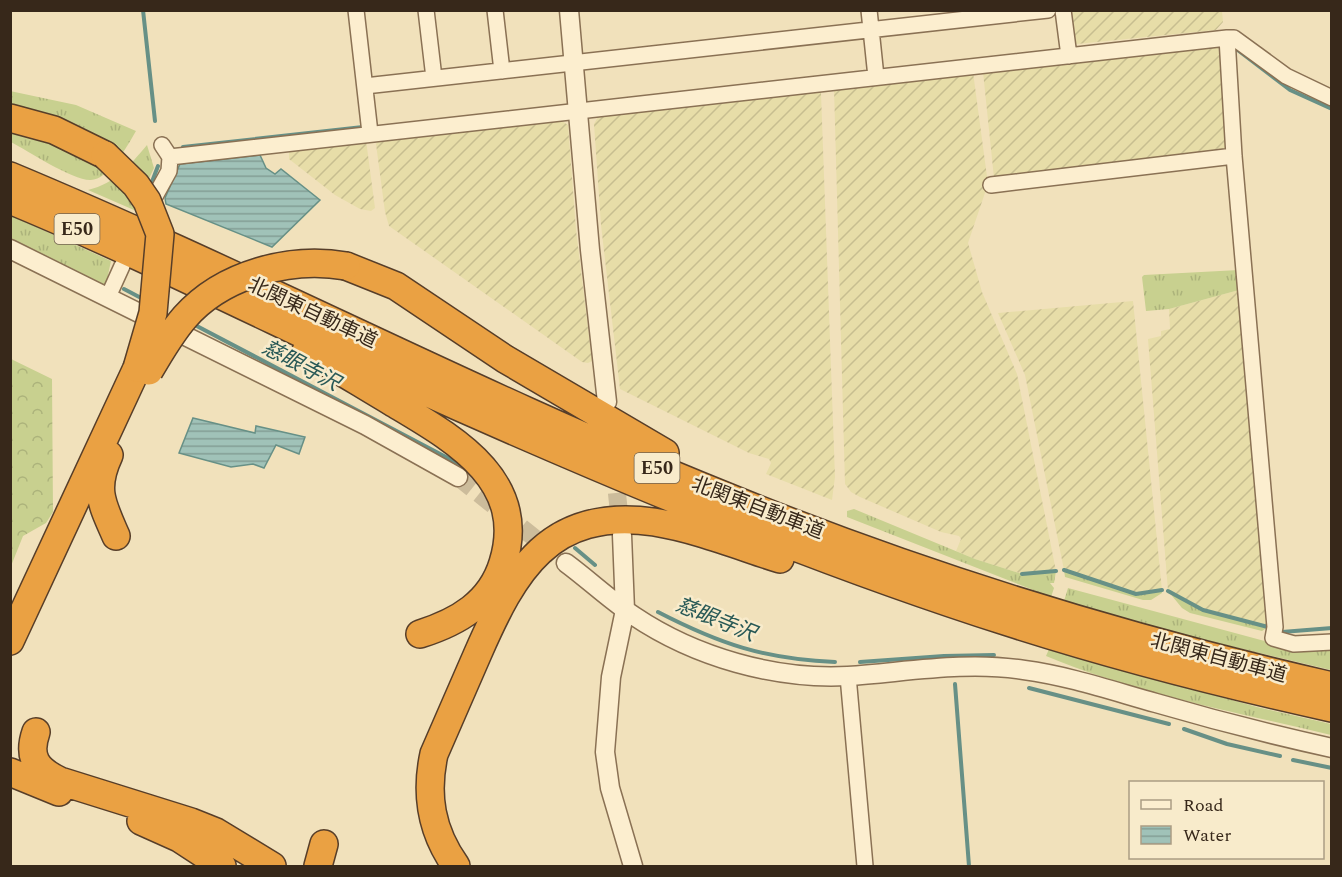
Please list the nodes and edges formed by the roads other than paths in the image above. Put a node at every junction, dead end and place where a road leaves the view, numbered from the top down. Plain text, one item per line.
1 (356, 10) edge
2 (426, 10) edge
3 (495, 10) edge
4 (569, 10) edge
5 (869, 10) edge
6 (1048, 10) edge
7 (1063, 10) edge
8 (871, 31) junction
9 (1227, 38) junction
10 (1069, 56) junction
11 (575, 63) junction
12 (502, 71) junction
13 (876, 77) junction
14 (434, 78) junction
15 (365, 86) junction
16 (1332, 98) edge
17 (579, 110) junction
18 (10, 118) edge
19 (370, 133) junction
20 (1234, 156) junction
21 (10, 176) edge
22 (991, 185) dead end
23 (10, 200) edge
24 (145, 215) dead end
25 (10, 249) edge
26 (133, 262) junction
27 (108, 297) junction
28 (143, 369) junction
29 (607, 402) dead end
30 (458, 477) tunnel mouth
31 (826, 534) junction
32 (622, 535) tunnel mouth
33 (116, 536) dead end
34 (566, 563) tunnel mouth
35 (970, 609) junction
36 (626, 610) junction
37 (420, 634) dead end
38 (10, 641) edge
39 (1332, 642) edge
40 (848, 676) junction
41 (1332, 686) edge
42 (1332, 708) edge
43 (36, 732) dead end
44 (1332, 748) edge
45 (10, 772) edge
46 (222, 867) edge
47 (272, 867) edge
48 (456, 867) edge
49 (633, 867) edge
50 (865, 867) edge

1 - 15 street
2 - 14 street
3 - 12 street
4 - 11 street
5 - 8 street
6 - 8 street
7 - 10 street
8 - 11 street
8 - 13 street
9 - 10 street
9 - 16 street
9 - 20 street
10 - 13 street
11 - 12 street
11 - 17 street
12 - 14 street
13 - 17 street
14 - 15 street
15 - 19 street
17 - 19 street
17 - 29 street
18 - 28 highway, bridge
19 - 24 street
20 - 22 street
20 - 39 street
21 - 31 highway, 北関東自動車道 / E50
23 - 26 highway, 北関東自動車道 / E50
25 - 27 street
26 - 27 street
26 - 35 highway, 北関東自動車道 / E50
26 - 37 highway
27 - 30 street
28 - 31 highway, bridge
28 - 33 highway
28 - 38 highway
31 - 41 highway, 北関東自動車道 / E50
32 - 36 street
34 - 36 street
35 - 42 highway, 北関東自動車道 / E50
35 - 48 highway
36 - 40 street
36 - 49 street
40 - 44 street
40 - 50 street
43 - 47 highway
45 - 46 highway

